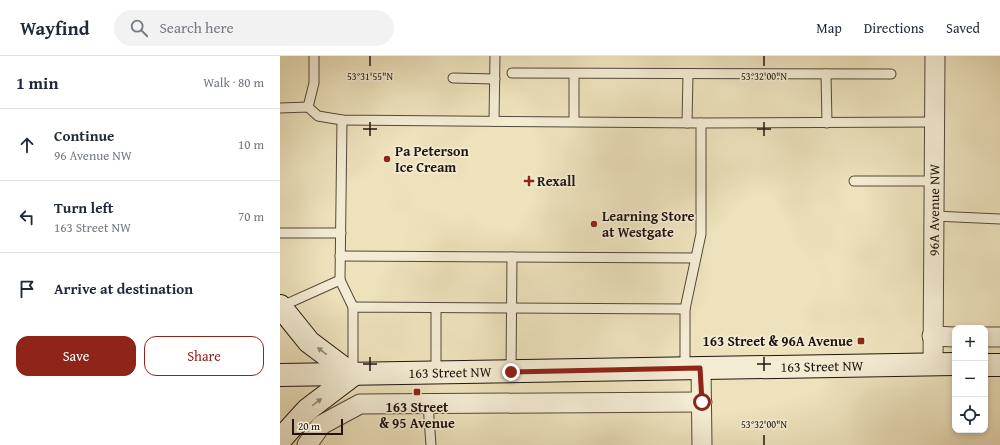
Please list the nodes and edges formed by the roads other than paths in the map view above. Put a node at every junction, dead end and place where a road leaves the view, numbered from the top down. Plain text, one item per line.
1 (314, 56) edge
2 (495, 56) edge
3 (935, 56) edge
4 (512, 73) dead end
5 (574, 74) junction
6 (688, 74) junction
7 (826, 74) junction
8 (891, 74) dead end
9 (453, 78) dead end
10 (495, 79) junction
11 (308, 107) junction
12 (280, 108) edge
13 (342, 120) junction
14 (494, 121) junction
15 (574, 121) junction
16 (935, 122) junction
17 (687, 123) junction
18 (701, 123) junction
19 (827, 123) junction
20 (854, 181) dead end
21 (934, 181) junction
22 (934, 216) junction
23 (1000, 219) edge
24 (280, 233) edge
25 (341, 233) junction
26 (340, 256) junction
27 (512, 257) junction
28 (695, 258) junction
29 (340, 280) junction
30 (280, 306) edge
31 (353, 307) junction
32 (436, 308) junction
33 (512, 308) junction
34 (685, 309) junction
35 (932, 336) junction
36 (952, 336) edge
37 (988, 337) edge
38 (1000, 337) edge
39 (933, 364) junction
40 (952, 364) edge
41 (988, 365) edge
42 (1000, 365) edge
43 (693, 368) junction
44 (511, 372) junction
45 (436, 373) junction
46 (280, 375) edge
47 (353, 375) junction
48 (702, 402) junction
49 (428, 404) junction
50 (280, 440) edge
51 (307, 445) edge
52 (431, 445) edge
53 (702, 445) edge

1 - 11 lane
2 - 10 lane
3 - 16 street, 96A Avenue NW
4 - 5 lane
5 - 6 lane
5 - 15 lane
6 - 7 lane
6 - 17 lane
7 - 8 lane
7 - 19 lane
9 - 10 lane
10 - 14 lane
11 - 12 lane
11 - 13 lane
13 - 14 lane
13 - 25 lane
14 - 15 lane
15 - 17 lane
16 - 19 lane
16 - 21 street, 96A Avenue NW
17 - 18 lane
18 - 19 lane
18 - 28 lane
20 - 21 lane
21 - 22 street, 96A Avenue NW
22 - 23 lane
22 - 35 street, 96A Avenue NW
24 - 25 lane
25 - 26 lane
26 - 27 lane
26 - 29 lane
27 - 28 lane
27 - 33 lane
28 - 34 lane
29 - 30 lane
29 - 31 lane
47 -> 30 main road
31 - 32 lane
31 - 47 lane
32 - 33 lane
32 - 45 lane
33 - 34 lane
33 - 44 lane
34 - 43 lane
35 - 36 street
35 - 39 street, 96A Avenue NW
37 - 38 street
39 - 40 main road, 163 Street NW
39 - 43 main road, 163 Street NW
41 - 42 main road
43 - 44 main road, 163 Street NW
43 - 48 street
44 - 45 main road, 163 Street NW
45 - 47 main road, 163 Street NW
46 - 47 main road, 163 Street NW
50 -> 47 main road
48 - 49 street
48 - 53 street
49 - 51 street
49 - 52 lane

